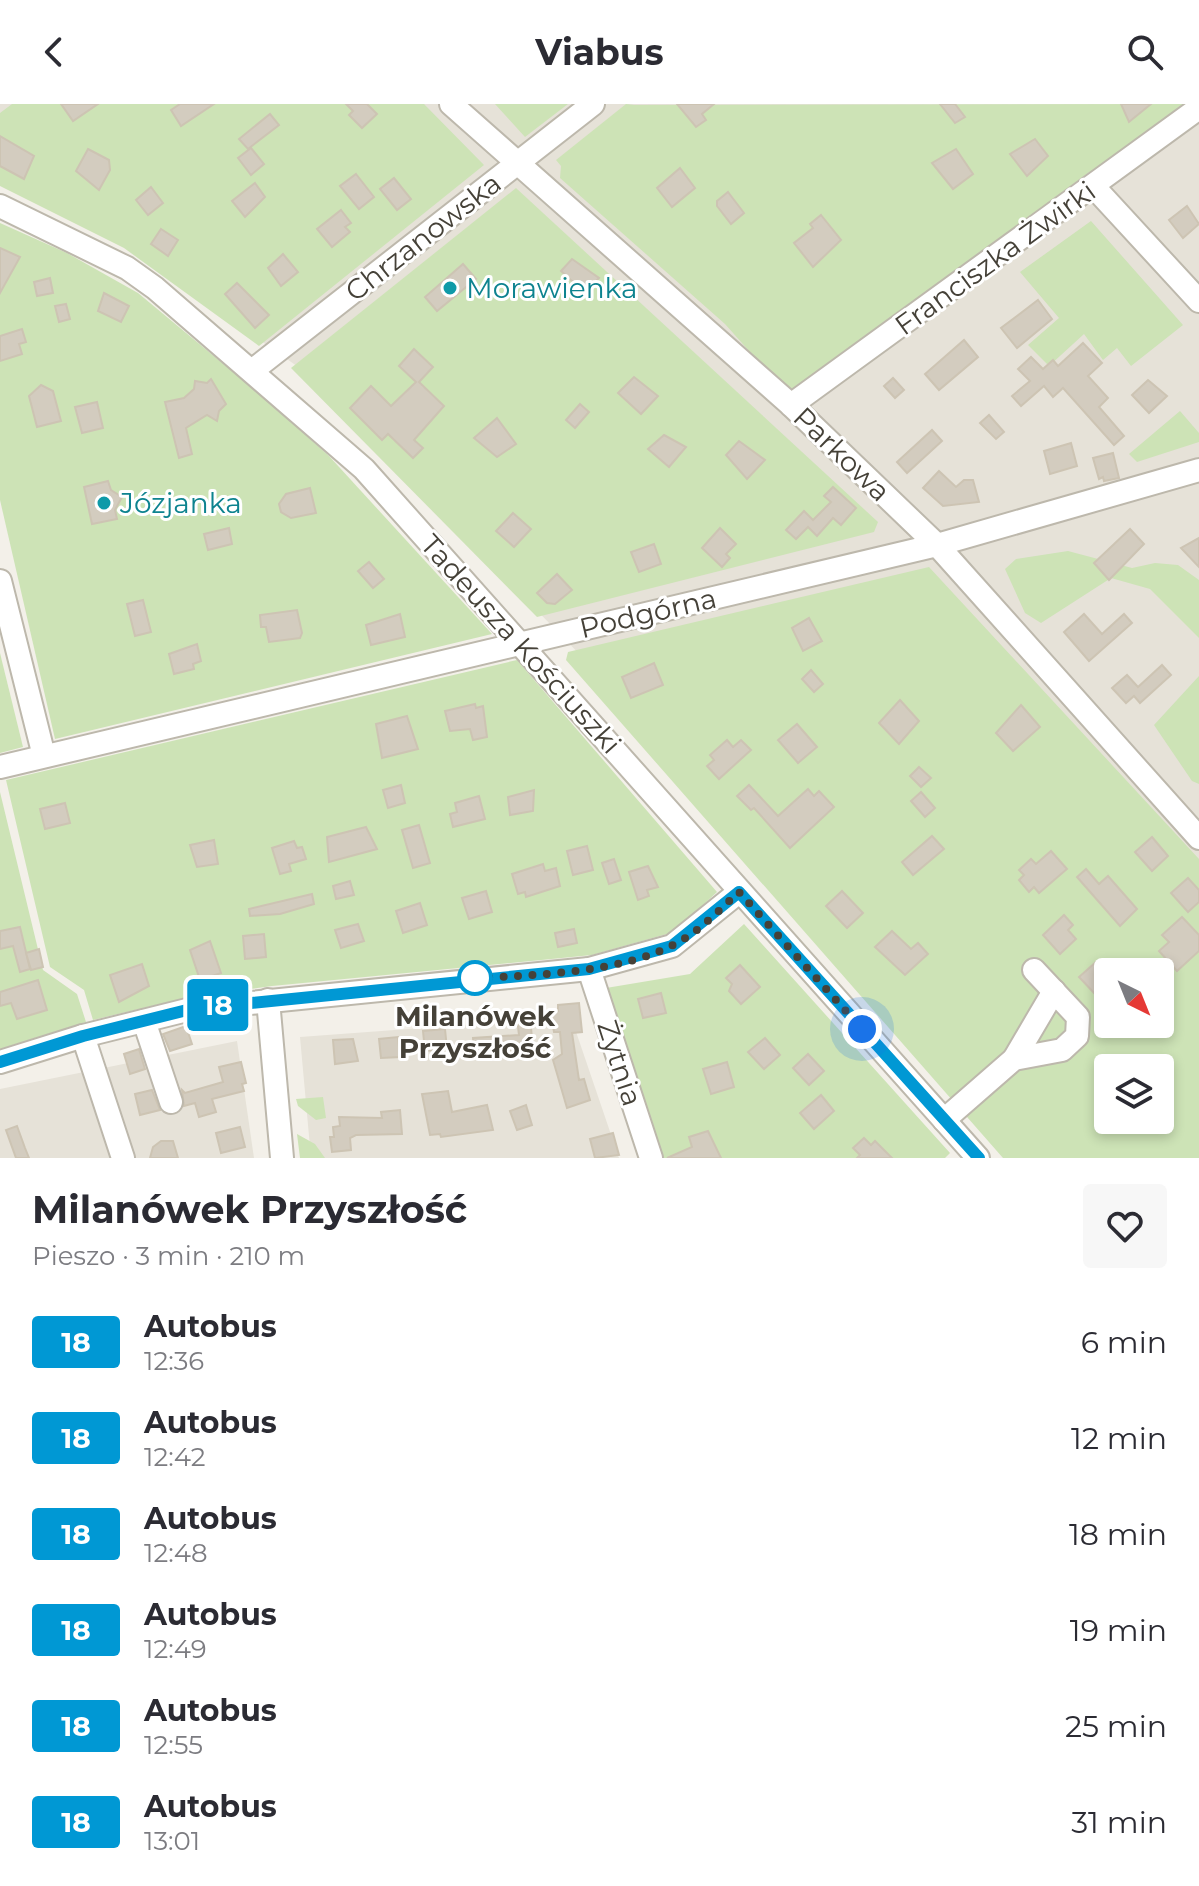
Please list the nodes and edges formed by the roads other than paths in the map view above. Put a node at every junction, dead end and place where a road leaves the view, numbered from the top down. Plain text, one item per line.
1 (451, 104) edge
2 (593, 104) edge
3 (1199, 108) edge
4 (516, 164) junction
5 (1094, 187) junction
6 (0, 206) edge
7 (1199, 301) edge
8 (253, 370) junction
9 (791, 405) junction
10 (1199, 470) edge
11 (937, 545) junction
12 (0, 581) edge
13 (523, 643) junction
14 (44, 756) junction
15 (0, 767) edge
16 (1199, 838) edge
17 (739, 892) junction
18 (589, 969) junction
19 (1034, 970) dead end
20 (1054, 991) junction
21 (268, 1000) junction
22 (144, 1021) junction
23 (83, 1036) junction
24 (1014, 1059) junction
25 (0, 1062) edge
26 (171, 1102) dead end
27 (944, 1120) junction
28 (971, 1155) edge
29 (123, 1158) edge
30 (282, 1158) edge
31 (651, 1158) edge

1 - 4 street, Parkowa
2 - 4 street, Chrzanowska
3 - 5 street, Franciszka Żwirki
4 - 8 street, Chrzanowska
4 - 9 street, Parkowa
5 - 7 street
5 - 9 street, Franciszka Żwirki
6 - 8 street, Tadeusza Kościuszki
8 - 13 street, Tadeusza Kościuszki
9 - 11 street, Parkowa
10 - 11 street, Podgórna
11 - 13 street, Podgórna
11 - 16 street, Parkowa
12 - 14 street
13 - 14 street, Podgórna
13 - 17 street, Tadeusza Kościuszki
14 - 15 street, Podgórna
17 - 18 street
17 - 27 street, Tadeusza Kościuszki
18 - 21 street
18 - 31 street, Żytnia
19 - 20 street
20 - 24 street
20 - 24 street
21 - 22 street
21 - 30 street
22 - 23 street
22 - 26 street
23 - 25 street
23 - 29 street
24 - 27 street
27 - 28 street, Tadeusza Kościuszki

